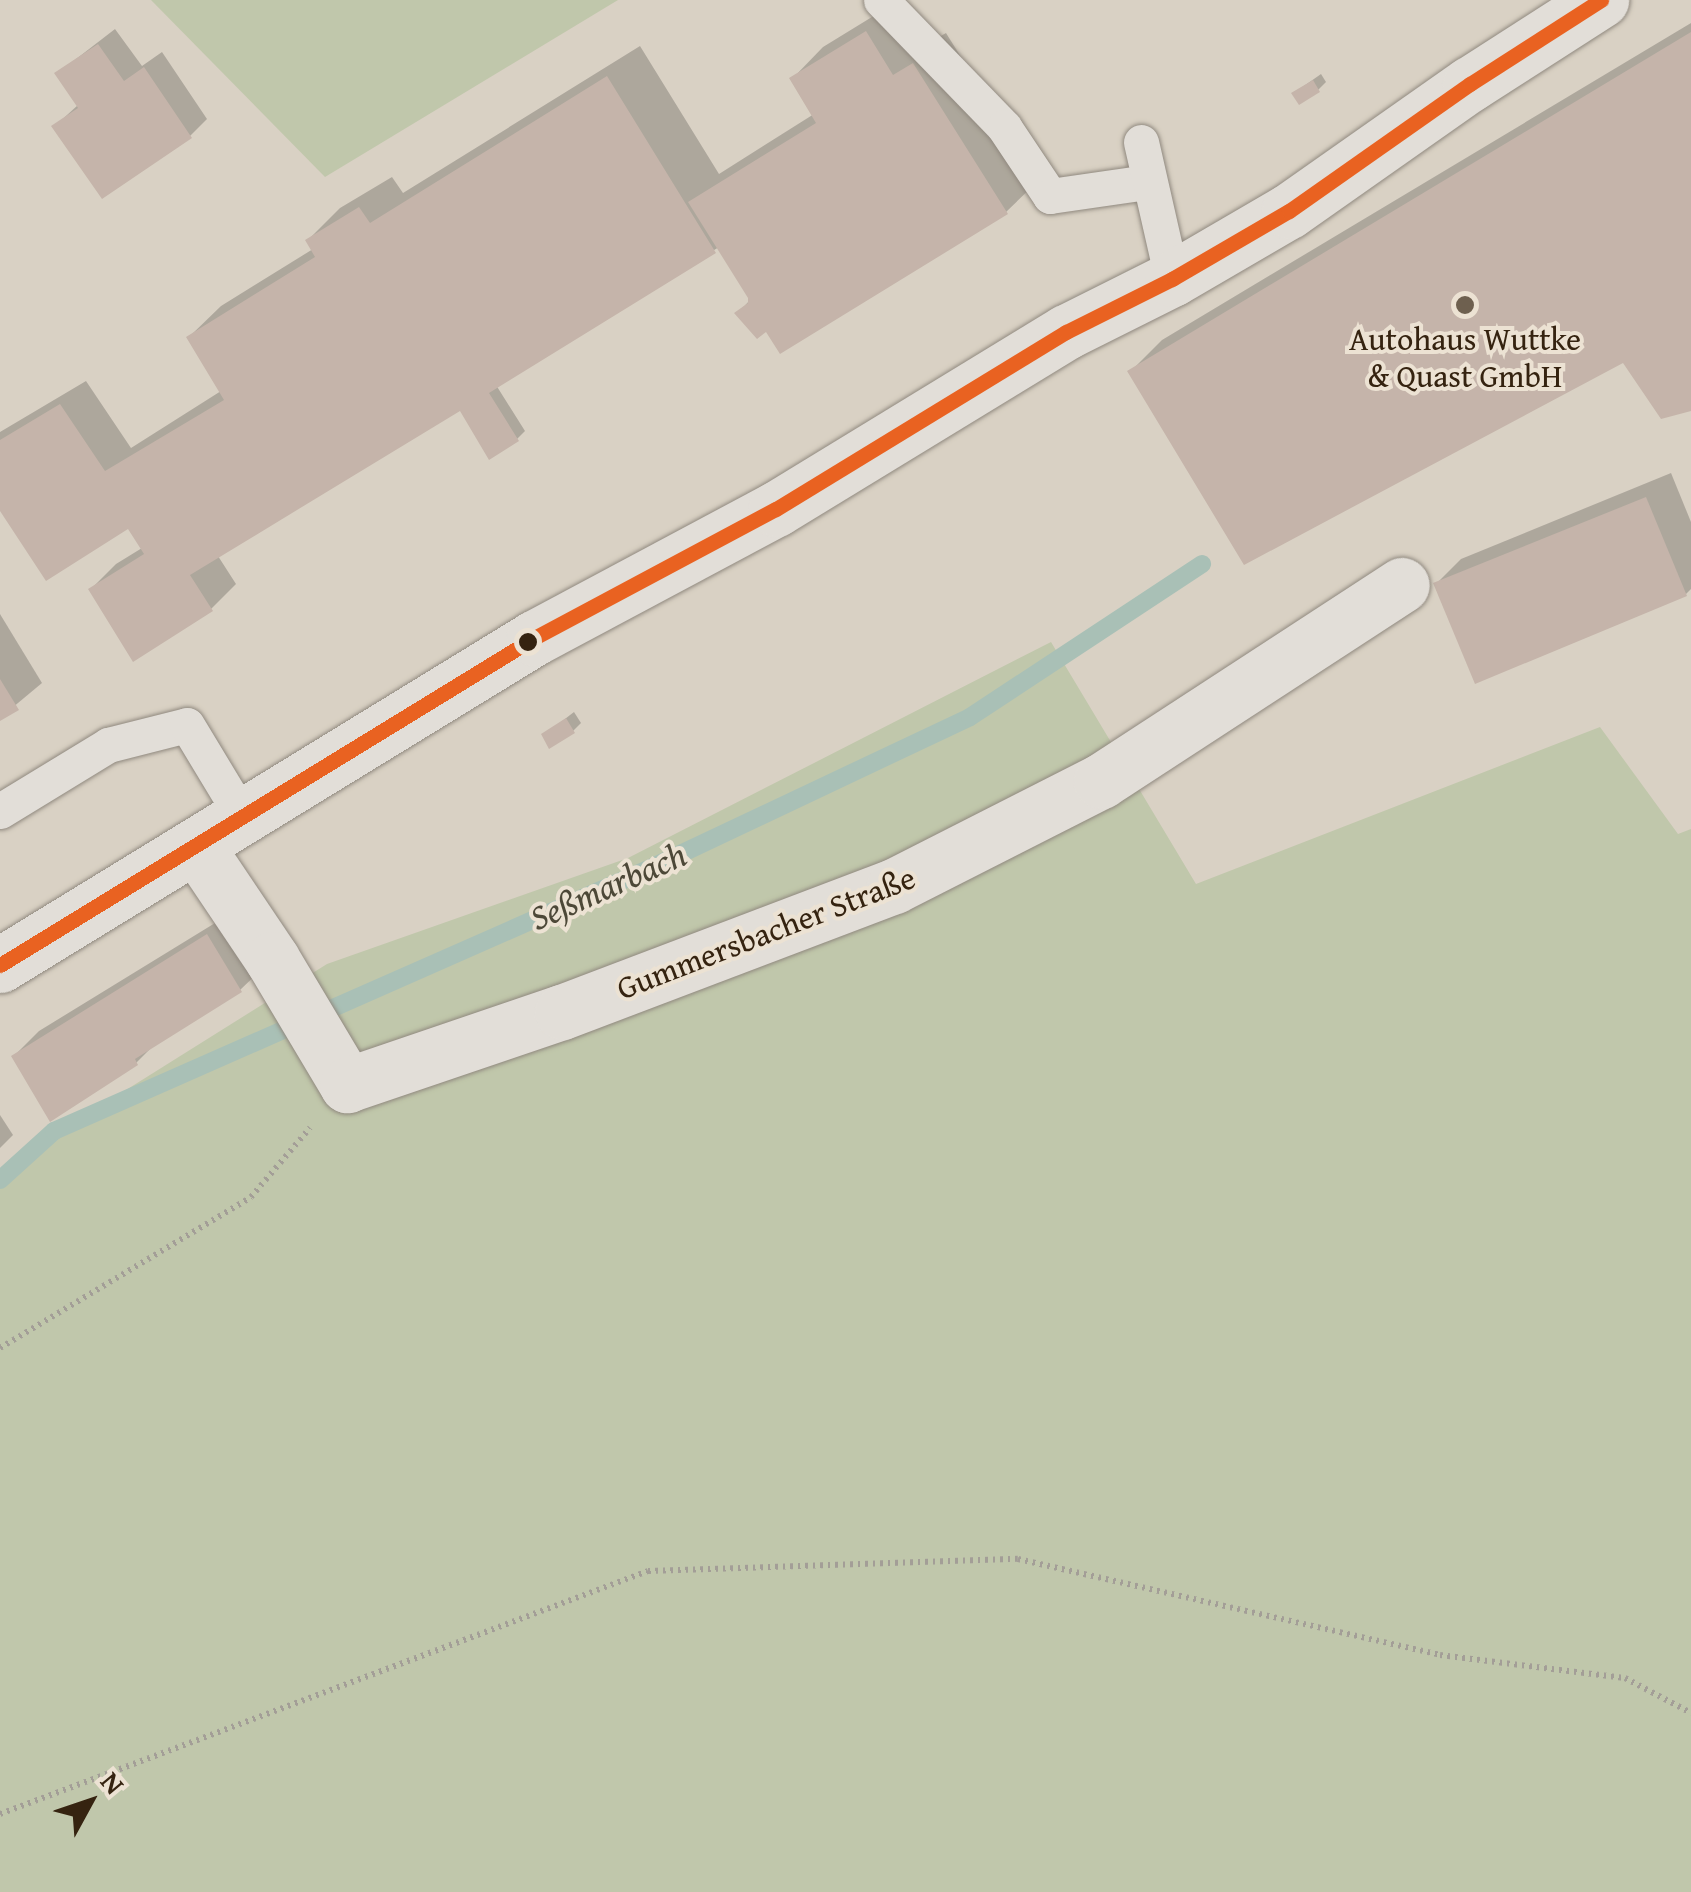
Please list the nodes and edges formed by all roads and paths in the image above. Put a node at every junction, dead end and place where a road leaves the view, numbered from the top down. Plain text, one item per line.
1 (880, 0) edge
2 (1601, 0) edge
3 (1141, 142) dead end
4 (1147, 182) junction
5 (1172, 279) junction
6 (1402, 585) dead end
7 (0, 811) edge
8 (243, 818) junction
9 (196, 846) junction
10 (0, 965) edge
11 (347, 1084) junction
12 (0, 1348) edge
13 (1691, 1713) edge
14 (0, 1814) edge

1 - 4 lane
2 - 5 main road
3 - 4 lane
4 - 5 lane
5 - 8 main road
6 - 11 main road, Gummersbacher Straße
7 - 8 lane
8 - 9 main road
9 - 10 main road
9 - 11 main road
11 - 12 path
13 - 14 path

